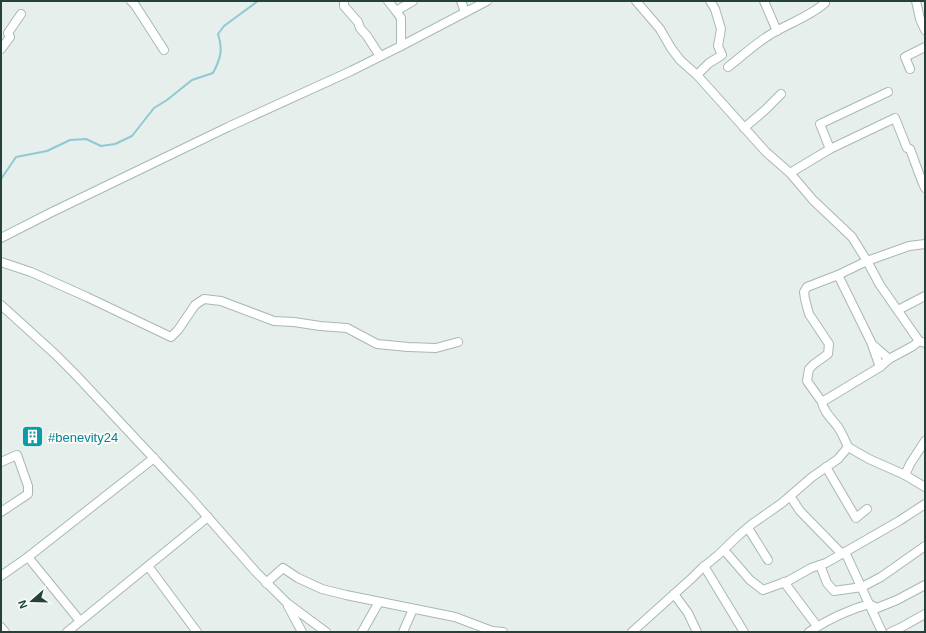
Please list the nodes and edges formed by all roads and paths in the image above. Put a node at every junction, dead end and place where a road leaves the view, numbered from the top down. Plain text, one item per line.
1 (344, 1) edge
2 (388, 1) edge
3 (413, 1) edge
4 (461, 1) edge
5 (487, 1) edge
6 (636, 1) edge
7 (710, 1) edge
8 (764, 1) edge
9 (824, 1) edge
10 (916, 1) edge
11 (136, 2) edge
12 (396, 11) junction
13 (465, 12) junction
14 (21, 14) dead end
15 (925, 30) edge
16 (777, 31) junction
17 (401, 46) junction
18 (925, 47) edge
19 (1, 49) edge
20 (164, 50) dead end
21 (380, 56) junction
22 (728, 67) dead end
23 (910, 69) dead end
24 (697, 75) junction
25 (888, 92) dead end
26 (781, 94) dead end
27 (744, 128) junction
28 (830, 149) junction
29 (790, 173) junction
30 (925, 188) edge
31 (1, 238) edge
32 (925, 244) edge
33 (867, 261) junction
34 (1, 262) edge
35 (838, 275) junction
36 (925, 296) edge
37 (1, 305) edge
38 (898, 310) junction
39 (458, 342) dead end
40 (871, 342) junction
41 (922, 342) edge
42 (889, 359) junction
43 (880, 367) junction
44 (822, 402) junction
45 (925, 441) edge
46 (848, 447) junction
47 (154, 458) junction
48 (1, 462) edge
49 (826, 467) junction
50 (905, 475) junction
51 (925, 486) edge
52 (790, 496) junction
53 (925, 504) edge
54 (867, 509) dead end
55 (1, 512) edge
56 (208, 517) junction
57 (748, 528) junction
58 (925, 546) edge
59 (724, 550) junction
60 (843, 553) junction
61 (28, 557) junction
62 (768, 560) dead end
63 (820, 565) junction
64 (148, 566) junction
65 (704, 566) junction
66 (1, 576) edge
67 (784, 582) junction
68 (266, 583) junction
69 (925, 585) edge
70 (862, 587) junction
71 (674, 594) junction
72 (379, 602) junction
73 (287, 604) junction
74 (869, 604) junction
75 (413, 609) junction
76 (925, 614) edge
77 (80, 622) junction
78 (817, 626) junction
79 (1, 627) edge
80 (642, 628) edge
81 (195, 629) edge
82 (490, 631) edge
83 (5, 632) edge
84 (67, 632) edge
85 (185, 632) edge
86 (302, 632) edge
87 (326, 632) edge
88 (362, 632) edge
89 (403, 632) edge
90 (503, 632) edge
91 (632, 632) edge
92 (697, 632) edge
93 (744, 632) edge
94 (809, 632) edge
95 (882, 632) edge
96 (891, 632) edge

1 - 21 street
2 - 12 street
3 - 12 street
4 - 13 street
5 - 13 street
6 - 24 street
7 - 24 street
8 - 16 street
9 - 16 street
10 - 15 street
11 - 20 street
12 - 17 street
13 - 17 street
14 - 19 street
16 - 22 street
17 - 21 street
18 - 23 street
21 - 31 street
24 - 27 street
25 - 28 street
26 - 27 street
27 - 29 street
28 - 29 street
28 - 30 street
29 - 33 street
32 - 33 street
33 - 35 street
33 - 38 street
34 - 39 street
35 - 40 street
35 - 44 street
36 - 38 street
37 - 47 street
38 - 41 street
40 - 42 street
40 - 43 street
41 - 42 street
42 - 43 street
43 - 44 street
44 - 46 street
45 - 50 street
46 - 49 street
46 - 50 street
47 - 56 street
47 - 61 street
48 - 55 street
49 - 52 street
49 - 54 street
50 - 51 street
52 - 57 street
52 - 60 street
53 - 60 street
56 - 64 street
56 - 68 street
57 - 59 street
57 - 62 street
58 - 70 street
59 - 65 street
59 - 67 street
60 - 63 street
60 - 70 street
61 - 66 street
61 - 77 street
63 - 67 street
63 - 70 street
64 - 77 street
64 - 81 street
65 - 71 street
65 - 93 street
67 - 78 street
68 - 72 street
68 - 73 street
69 - 74 street
70 - 74 street
71 - 80 street
71 - 92 street
72 - 75 street
72 - 88 street
73 - 86 street
73 - 87 street
74 - 78 street
74 - 95 street
75 - 82 street
75 - 89 street
76 - 96 street
77 - 84 street
78 - 94 street
79 - 83 street
80 - 91 street
81 - 85 street
82 - 90 street

